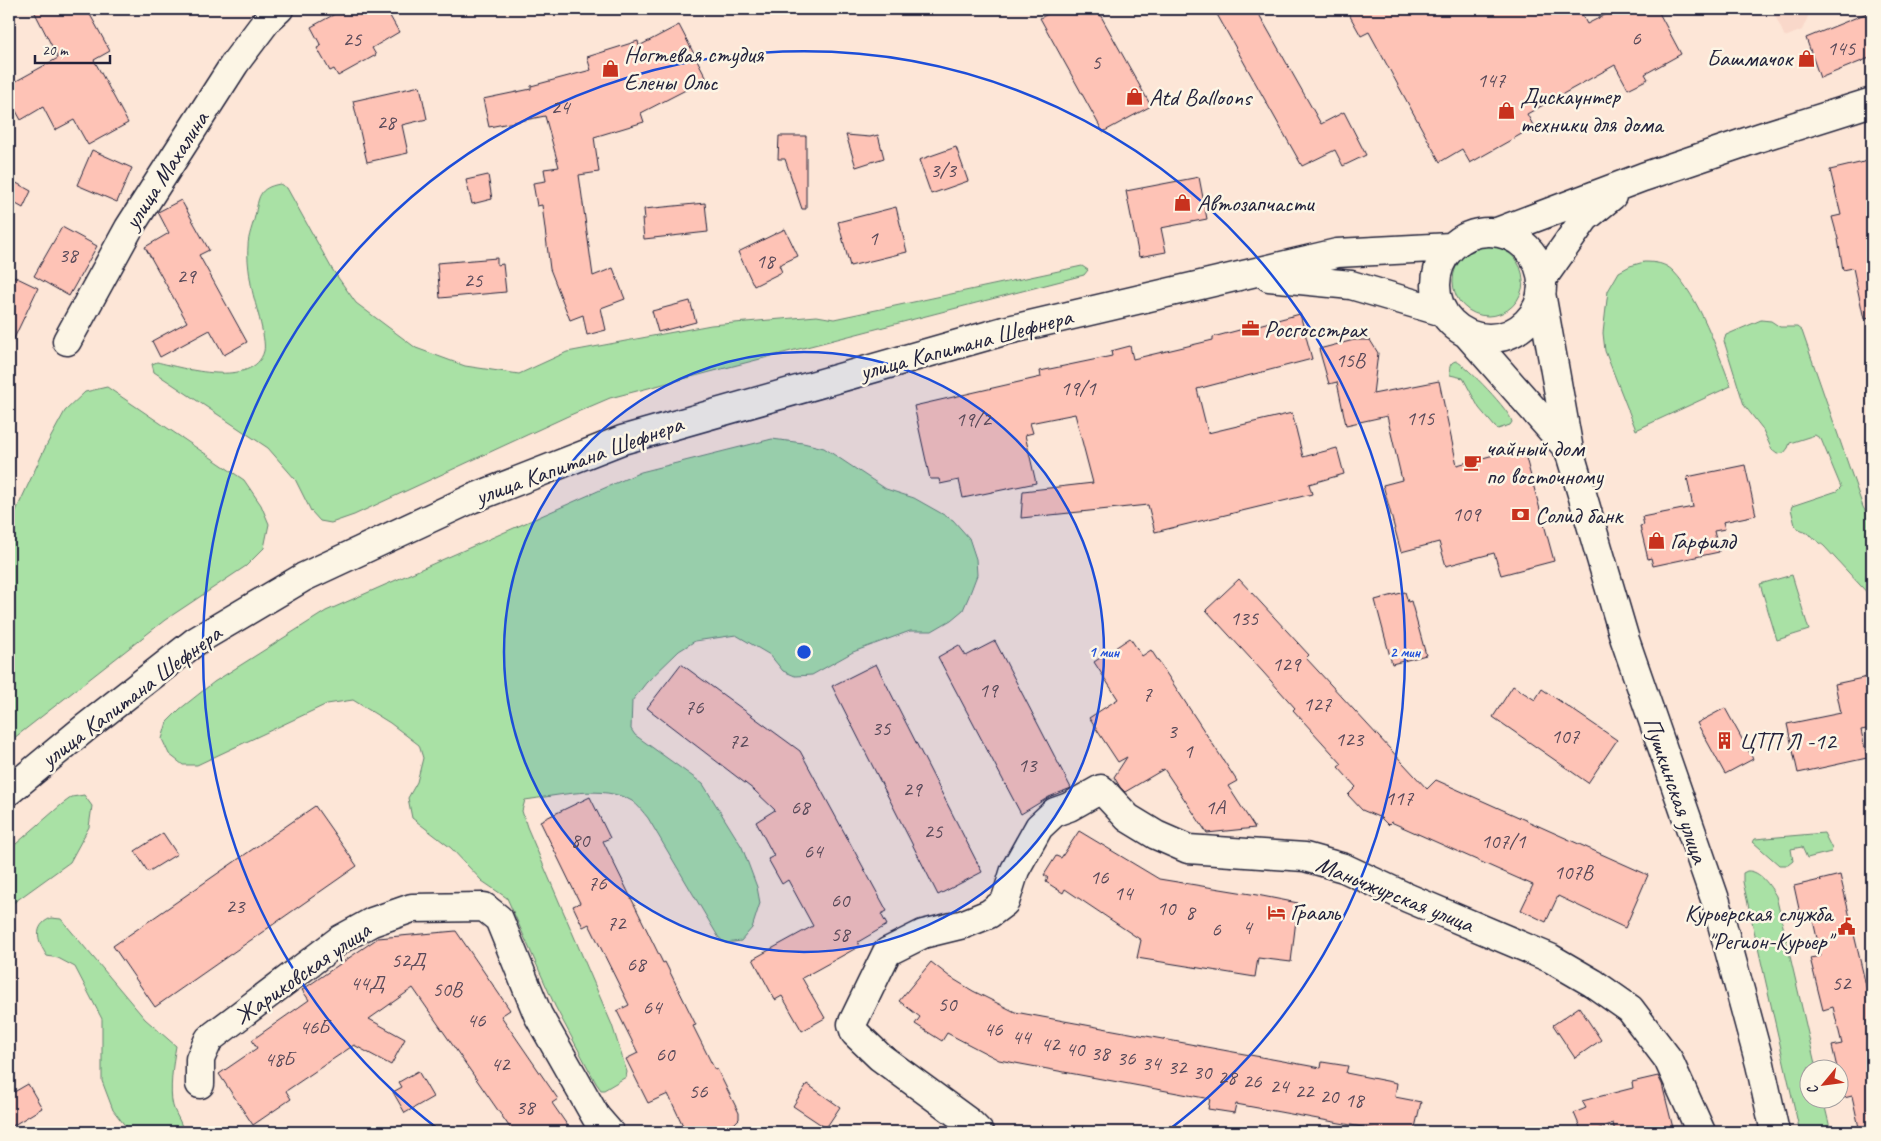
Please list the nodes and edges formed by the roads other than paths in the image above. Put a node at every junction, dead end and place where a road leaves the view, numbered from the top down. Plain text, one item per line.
1 (279, 9) edge
2 (1872, 102) edge
3 (1631, 181) junction
4 (1497, 232) junction
5 (1451, 247) junction
6 (1248, 275) junction
7 (1542, 286) junction
8 (1442, 312) junction
9 (1468, 335) junction
10 (67, 341) dead end
11 (1569, 450) junction
12 (9, 791) edge
13 (200, 1084) dead end
14 (609, 1132) edge
15 (979, 1132) edge
16 (1701, 1132) edge
17 (1775, 1132) edge

1 - 10 main road, улица Махалина
2 - 3 main road
3 - 4 main road
3 - 7 main road
4 - 5 main road
4 - 7 main road
5 - 6 main road, улица Капитана Шефнера
5 - 8 main road
6 - 8 main road, улица Капитана Шефнера
6 - 12 main road, улица Капитана Шефнера
7 - 9 main road
7 - 11 main road, Пушкинская улица
8 - 9 main road
9 - 11 main road, Пушкинская улица
11 - 17 main road, Пушкинская улица
13 - 14 main road, Жариковская улица
15 - 16 main road, Маньчжурская улица

